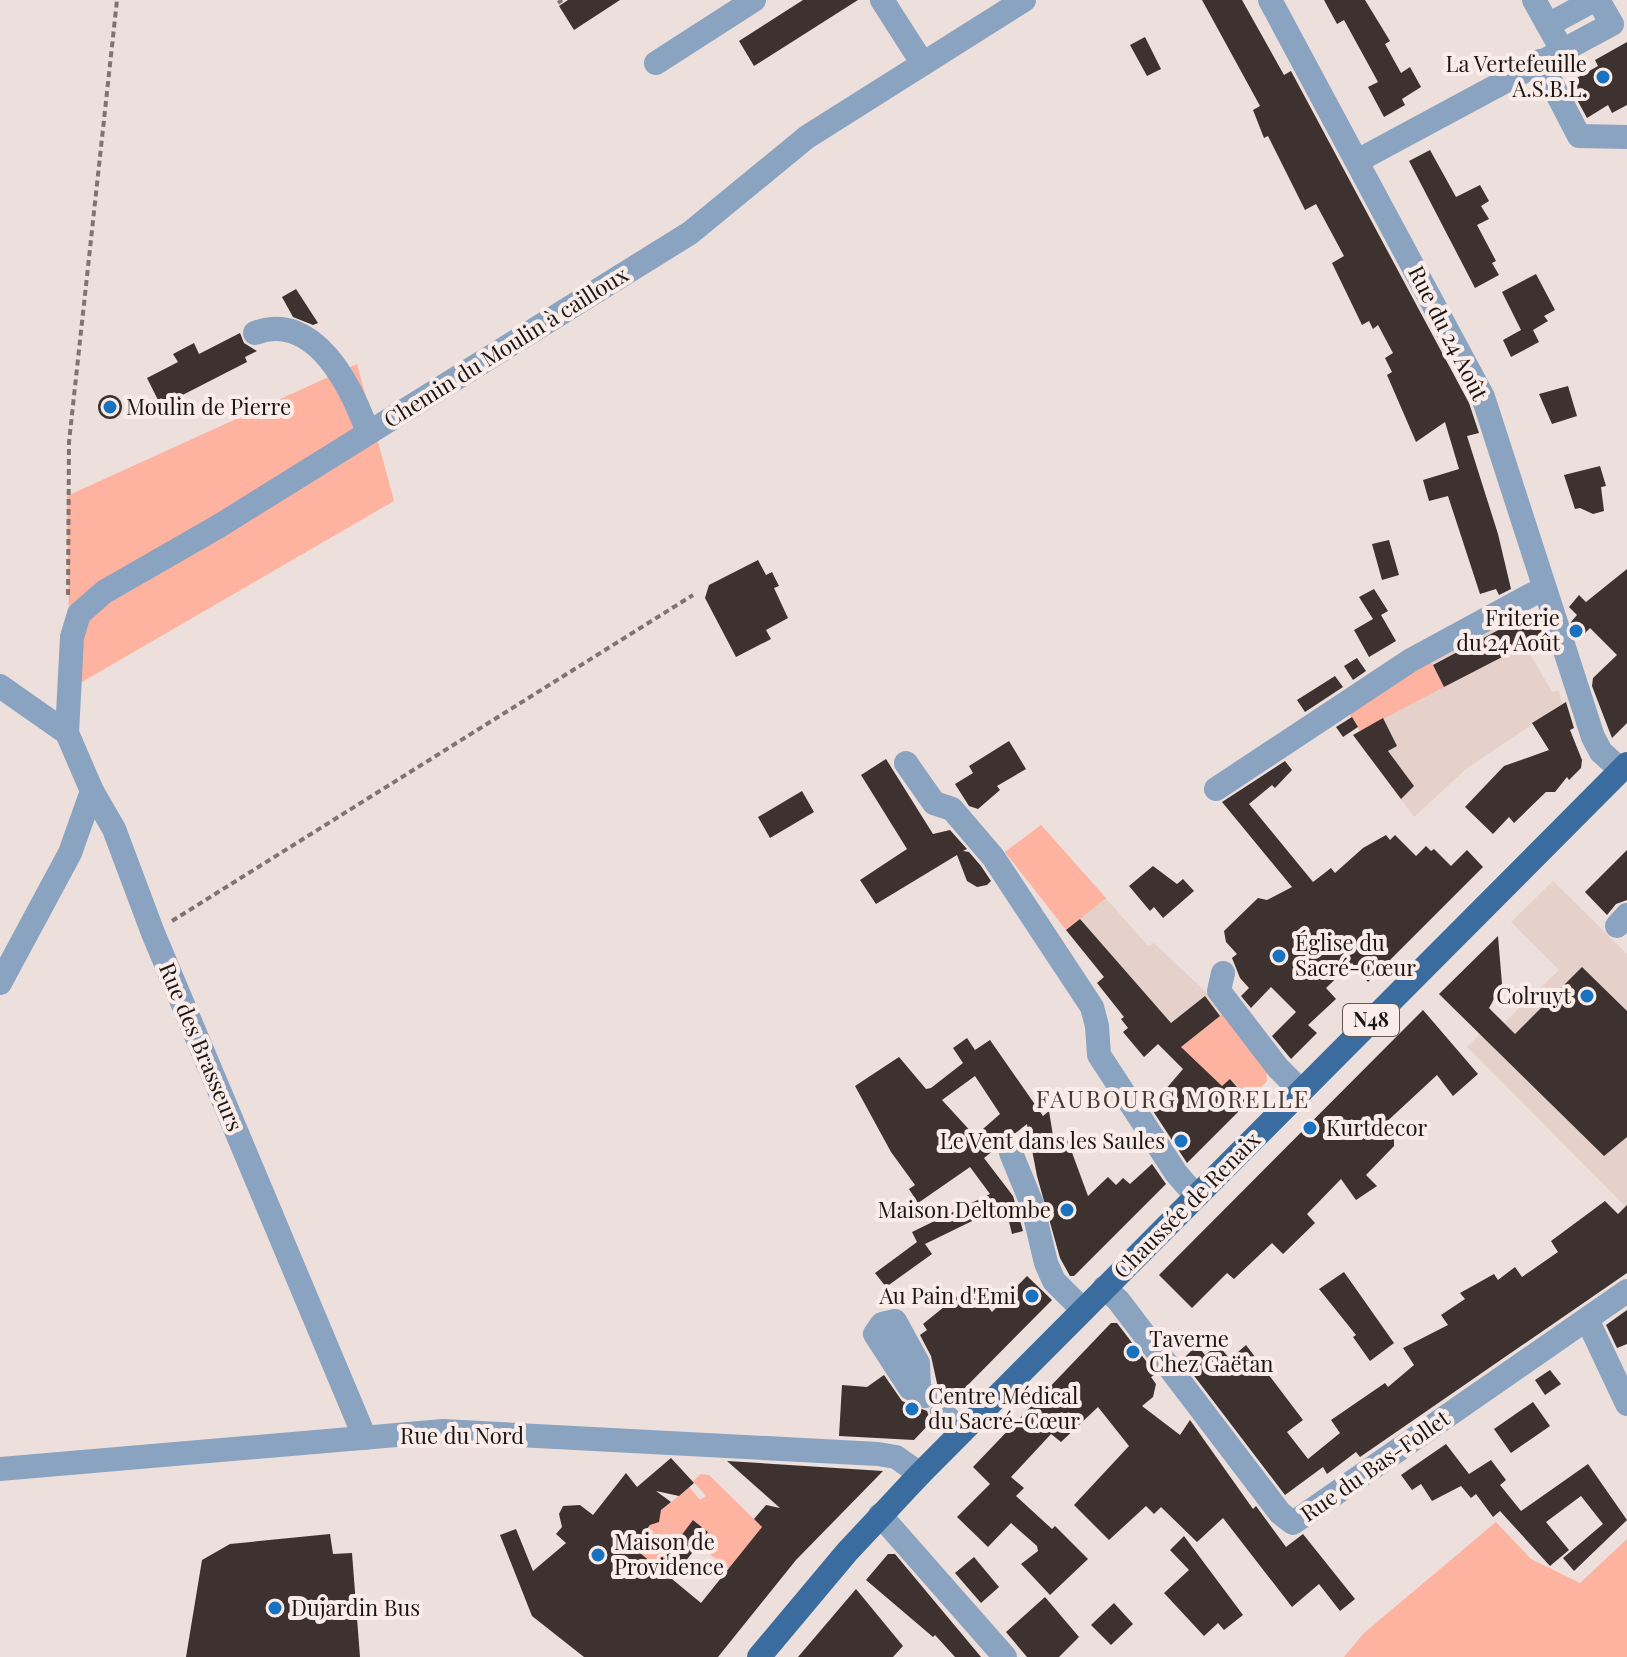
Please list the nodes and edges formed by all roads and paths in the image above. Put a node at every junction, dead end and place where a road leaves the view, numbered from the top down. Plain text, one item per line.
1 (117, 0) edge
2 (754, 0) edge
3 (882, 0) edge
4 (1024, 0) edge
5 (1270, 0) edge
6 (1534, 0) edge
7 (1596, 0) edge
8 (1548, 25) junction
9 (1562, 50) junction
10 (1540, 61) junction
11 (656, 63) dead end
12 (923, 64) junction
13 (1627, 137) edge
14 (1359, 160) junction
15 (255, 333) dead end
16 (368, 433) junction
17 (1544, 588) junction
18 (693, 595) dead end
19 (79, 614) junction
20 (0, 686) edge
21 (67, 733) junction
22 (906, 763) dead end
23 (1624, 767) edge
24 (1216, 789) dead end
25 (92, 791) junction
26 (153, 933) junction
27 (1223, 973) dead end
28 (0, 983) edge
29 (1301, 1091) junction
30 (1011, 1153) dead end
31 (1196, 1196) junction
32 (1104, 1288) junction
33 (1627, 1291) edge
34 (1083, 1310) junction
35 (1587, 1319) junction
36 (933, 1404) dead end
37 (1627, 1404) edge
38 (961, 1431) junction
39 (365, 1438) junction
40 (0, 1469) edge
41 (920, 1474) junction
42 (880, 1515) junction
43 (759, 1657) edge
44 (1005, 1657) edge

1 - 19 path
2 - 11 street
3 - 12 street
4 - 12 street, Chemin du Moulin à cailloux
5 - 14 street, Rue du 24 Août
6 - 8 street
7 - 8 street
7 - 9 street
8 - 9 street
9 - 10 street
10 - 13 street
10 - 14 street
12 - 16 street, Chemin du Moulin à cailloux
14 - 17 street, Rue du 24 Août
15 - 16 street
16 - 19 street, Chemin du Moulin à cailloux
17 - 23 street, Rue du 24 Août
17 - 24 street
18 - 26 path
19 - 21 street
20 - 21 street
21 - 25 street, Rue des Brasseurs
22 - 31 street
23 - 29 main road, Chaussée de Renaix / N48
25 - 26 street, Rue des Brasseurs
25 - 28 street
26 - 39 street, Rue des Brasseurs
27 - 29 street
29 - 31 main road, Chaussée de Renaix / N48
30 - 34 street
31 - 32 main road, Chaussée de Renaix / N48
32 - 34 main road, Chaussée de Renaix / N48
32 - 35 street, Rue du Bas-Follet
33 - 35 street, Rue du Bas-Follet
34 - 38 main road, Chaussée de Renaix / N48
35 - 37 street
36 - 38 street
38 - 41 main road, Chaussée de Renaix / N48
39 - 40 street, Rue du Nord
39 - 41 street, Rue du Nord
41 - 42 main road, Chaussée de Renaix / N48
42 - 43 main road, Chaussée de Renaix / N48
42 - 44 street

